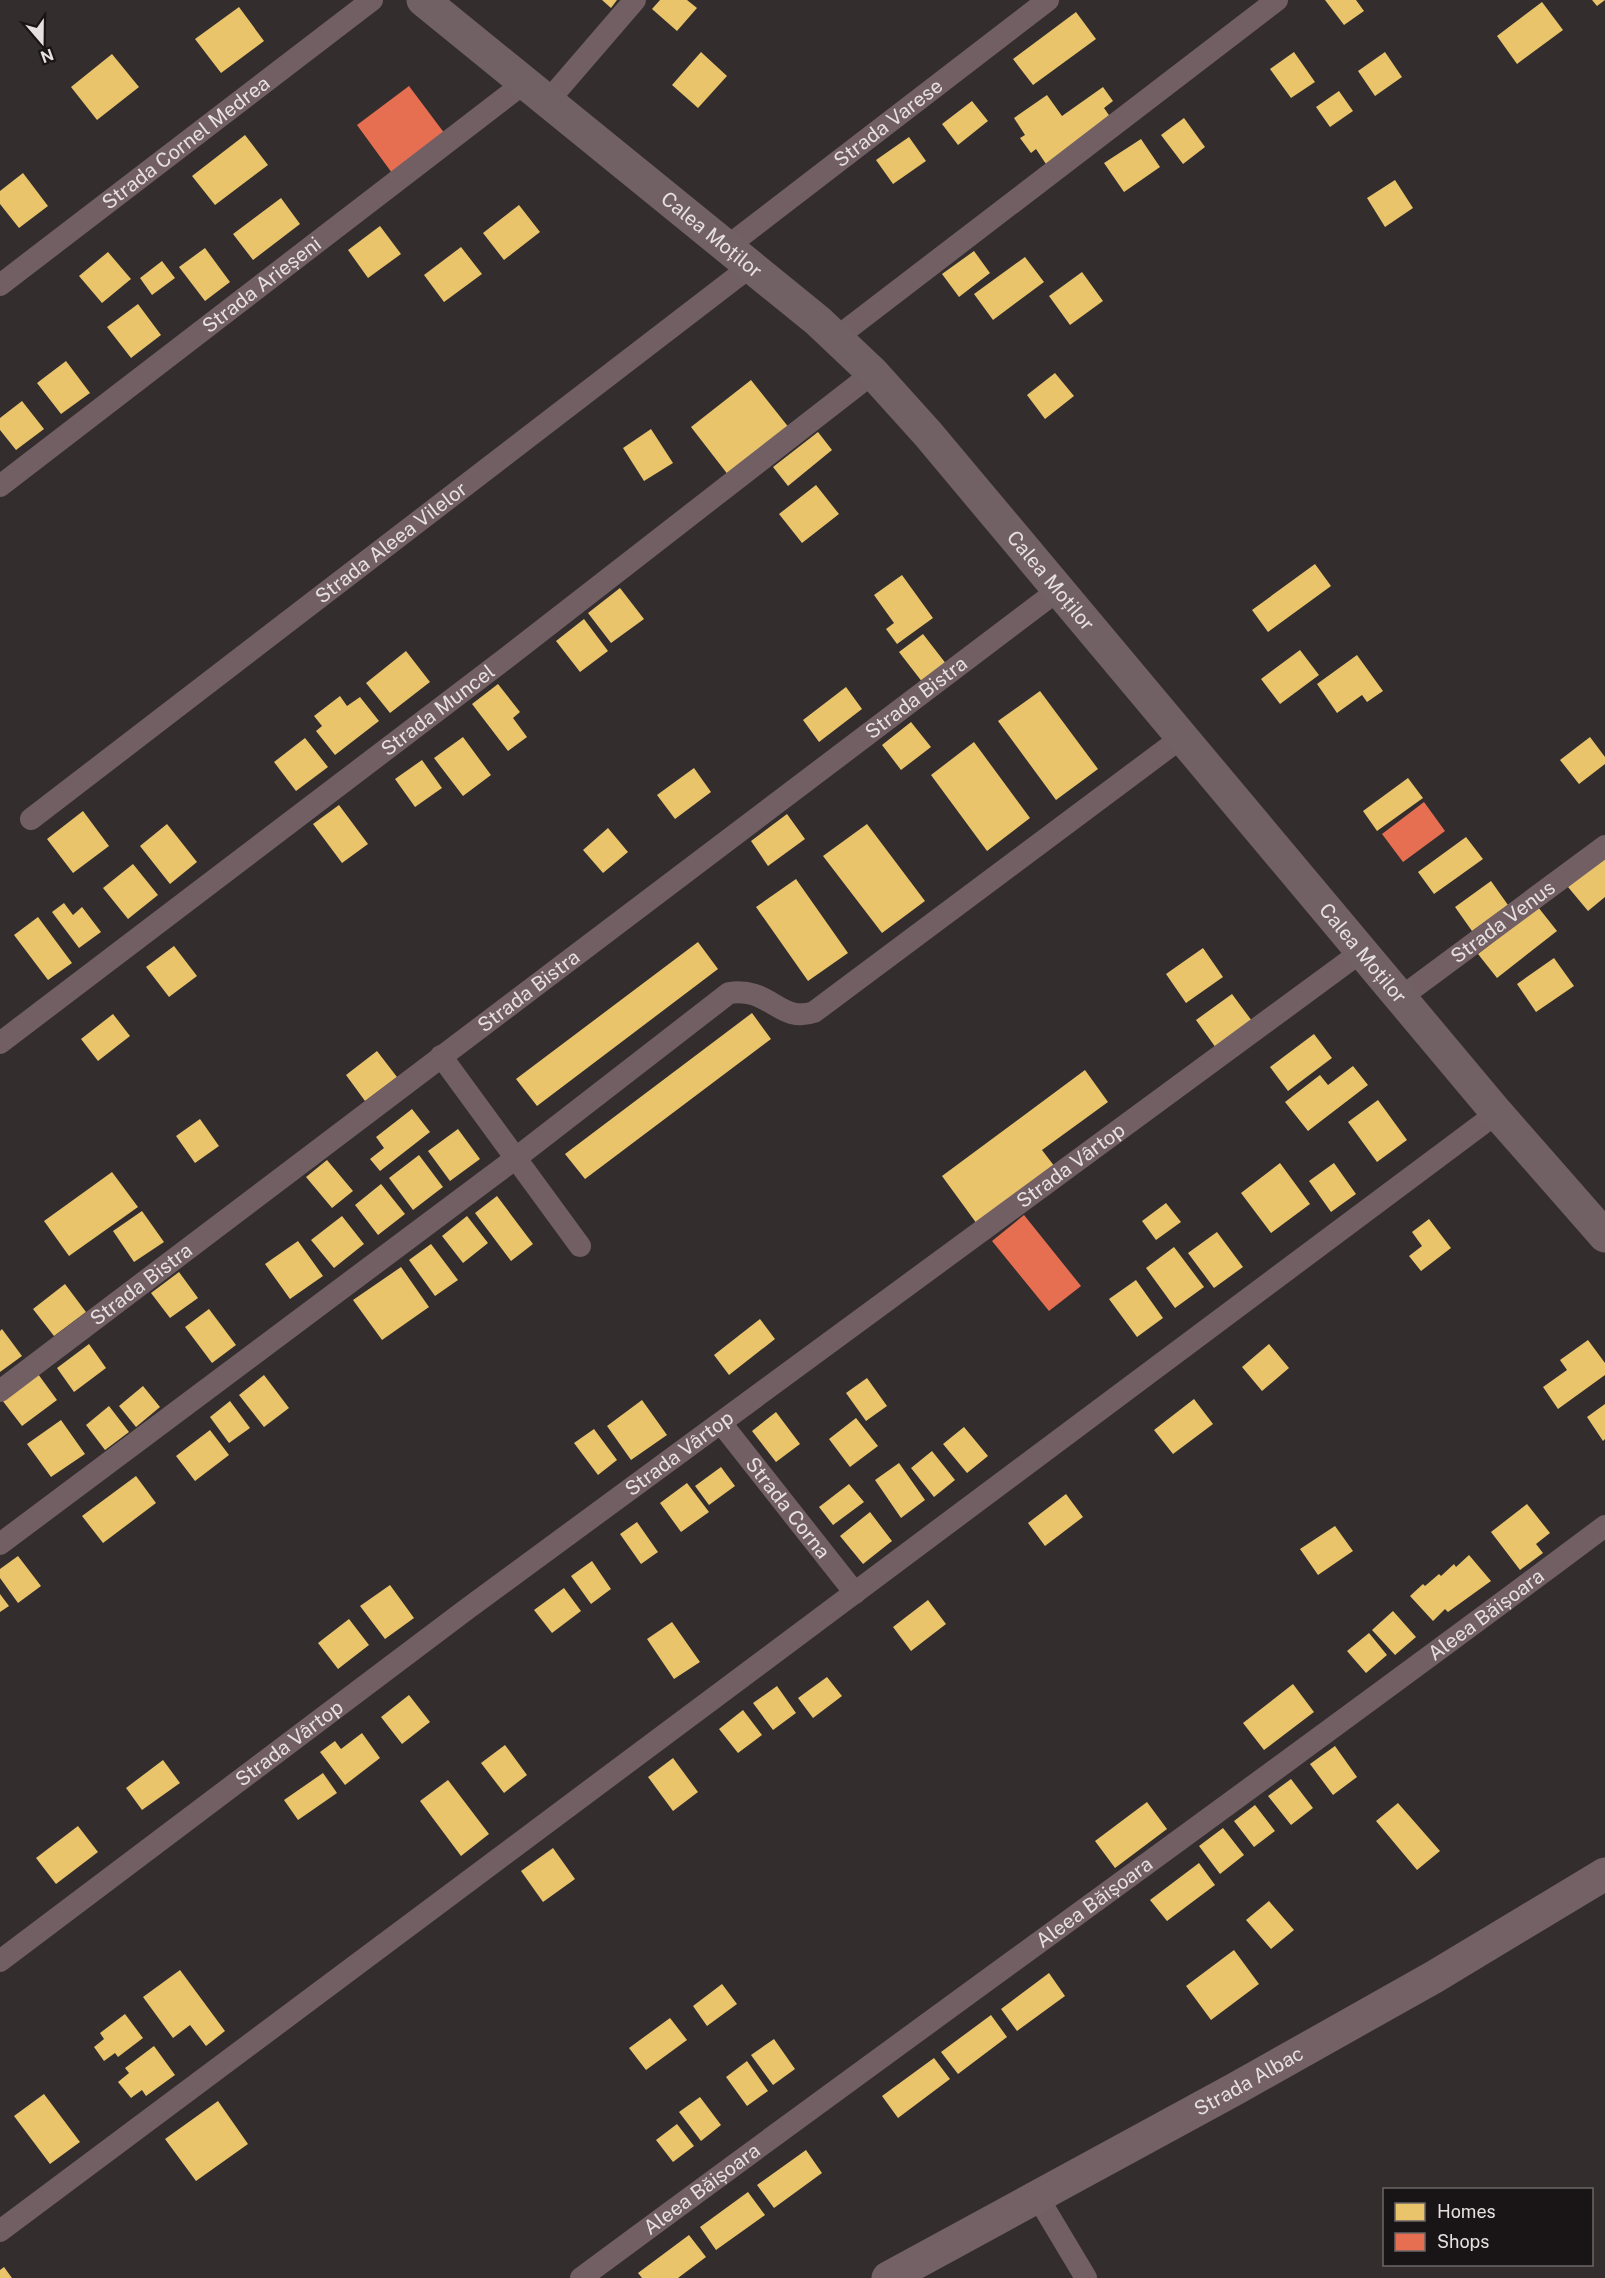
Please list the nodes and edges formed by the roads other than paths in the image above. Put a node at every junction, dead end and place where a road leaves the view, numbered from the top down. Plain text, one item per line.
1 (372, 0) edge
2 (635, 0) edge
3 (1048, 0) edge
4 (1277, 0) edge
5 (432, 2) edge
6 (536, 92) junction
7 (740, 256) junction
8 (0, 285) edge
9 (836, 338) junction
10 (873, 373) junction
11 (0, 486) edge
12 (1057, 591) junction
13 (1181, 738) junction
14 (31, 819) dead end
15 (1605, 846) edge
16 (1361, 952) junction
17 (1401, 998) junction
18 (0, 1043) edge
19 (441, 1056) junction
20 (1497, 1113) junction
21 (516, 1158) junction
22 (1605, 1236) edge
23 (580, 1246) dead end
24 (0, 1391) edge
25 (721, 1423) junction
26 (1605, 1526) edge
27 (0, 1544) edge
28 (855, 1593) junction
29 (1605, 1874) edge
30 (0, 1961) edge
31 (1037, 2196) junction
32 (0, 2231) edge
33 (582, 2278) edge
34 (888, 2278) edge
35 (1086, 2278) edge

1 - 8 street, Strada Cornel Medrea
2 - 6 street, Strada Arieșeni
3 - 7 street, Strada Varese
4 - 9 street
5 - 6 main road, Calea Moților
6 - 7 main road, Calea Moților
6 - 11 street, Strada Arieșeni
7 - 9 main road, Calea Moților
7 - 14 street, Strada Aleea Vilelor
9 - 10 main road, Calea Moților
10 - 12 main road, Calea Moților
10 - 18 street, Strada Muncel
12 - 13 main road, Calea Moților
12 - 19 street, Strada Bistra
13 - 16 main road, Calea Moților
13 - 21 street
15 - 17 street, Strada Venus
16 - 17 main road, Calea Moților
16 - 25 street, Strada Vârtop
17 - 20 main road, Calea Moților
19 - 21 street
19 - 24 street, Strada Bistra
20 - 22 main road, Calea Moților
20 - 28 street
21 - 23 street
21 - 27 street
25 - 28 street, Strada Corna
25 - 30 street, Strada Vârtop
26 - 33 street, Aleea Băișoara
28 - 32 street
29 - 31 street, Strada Albac
31 - 34 street, Strada Albac
31 - 35 street

